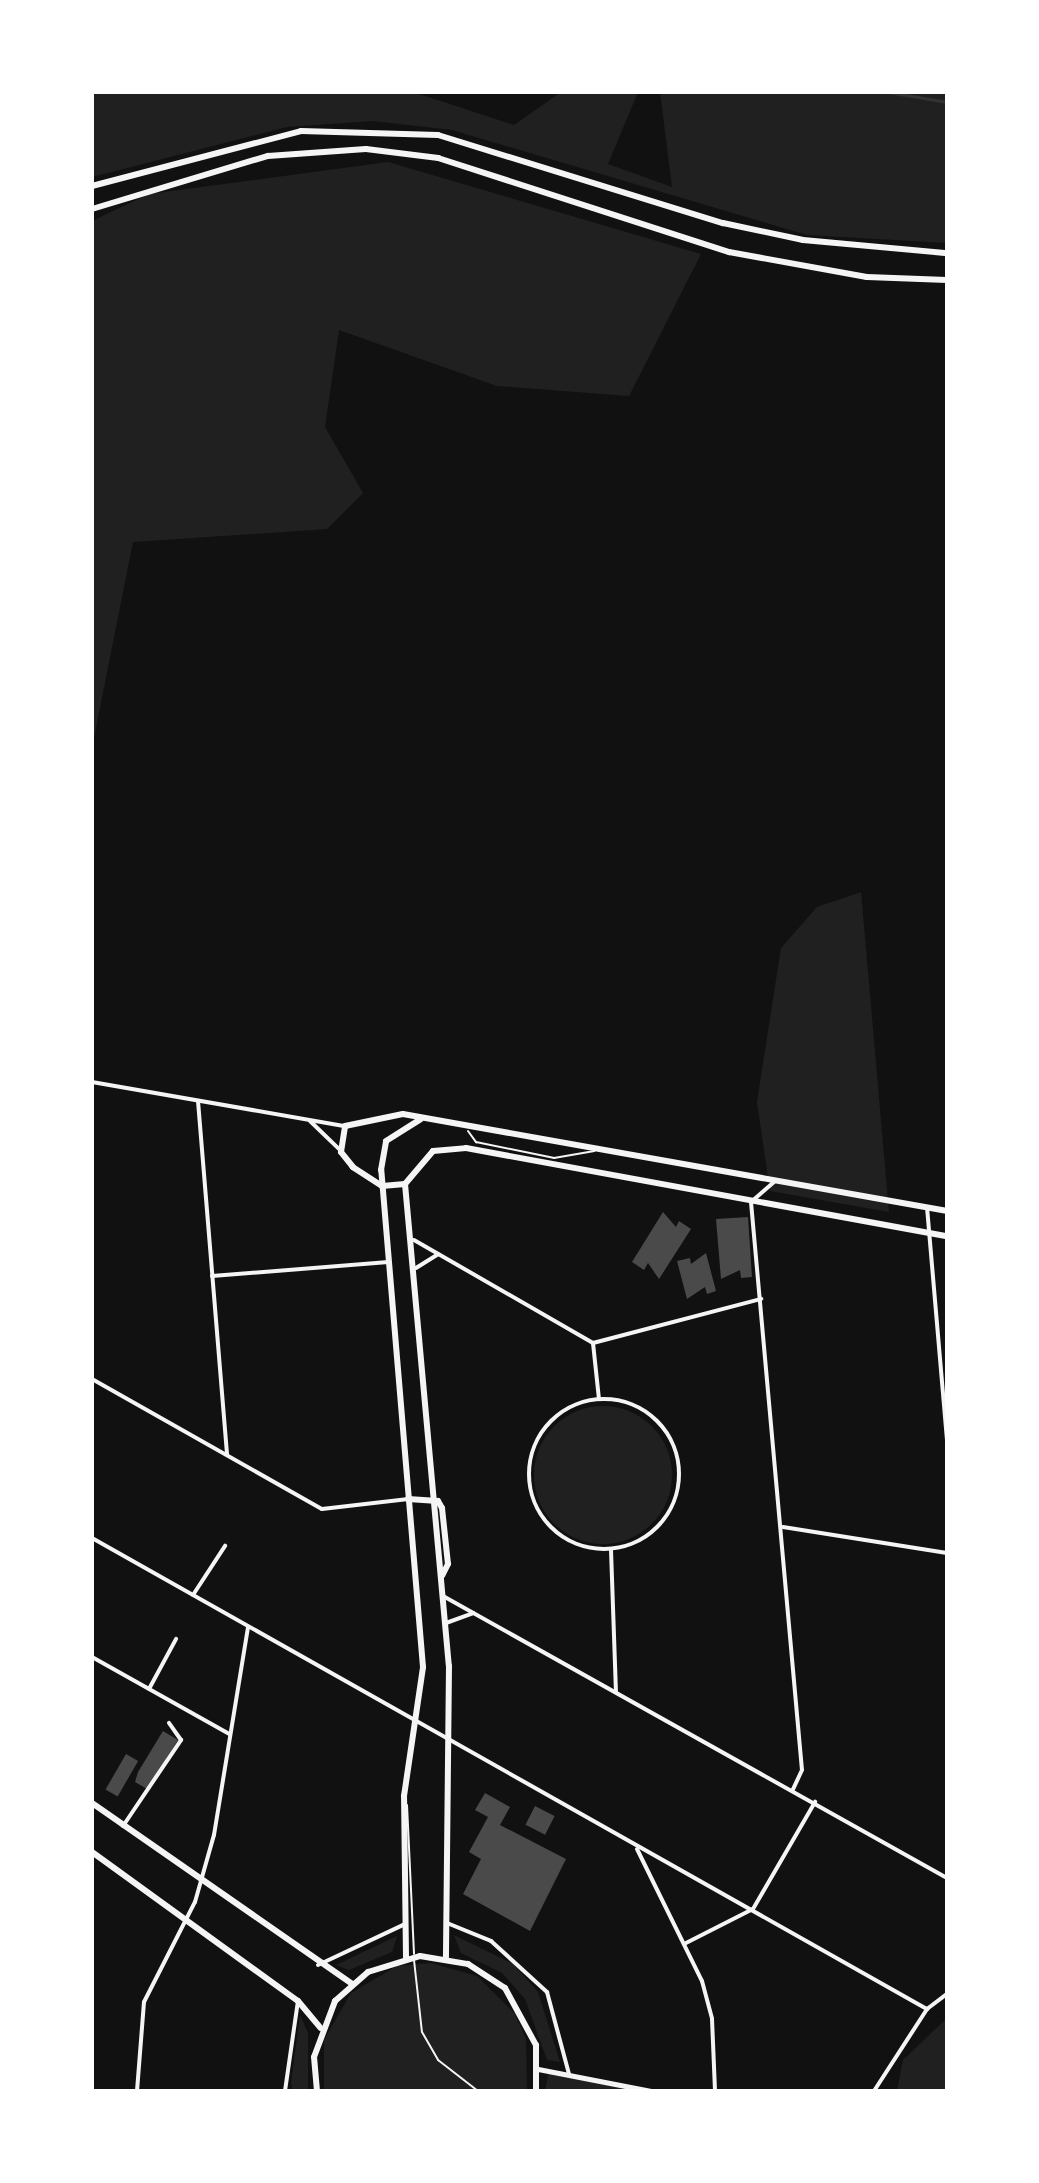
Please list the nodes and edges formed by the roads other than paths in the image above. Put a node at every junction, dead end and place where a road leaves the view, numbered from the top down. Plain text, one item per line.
1 (92, 186) edge
2 (92, 209) edge
3 (947, 253) edge
4 (947, 280) edge
5 (92, 1082) edge
6 (198, 1101) junction
7 (308, 1119) junction
8 (421, 1119) junction
9 (345, 1126) junction
10 (468, 1131) junction
11 (595, 1151) junction
12 (341, 1152) junction
13 (777, 1180) junction
14 (405, 1184) junction
15 (382, 1186) junction
16 (751, 1202) junction
17 (927, 1207) junction
18 (947, 1211) edge
19 (926, 1231) junction
20 (947, 1236) edge
21 (414, 1240) junction
22 (438, 1254) junction
23 (388, 1262) junction
24 (416, 1268) junction
25 (212, 1276) junction
26 (761, 1299) junction
27 (593, 1343) junction
28 (92, 1379) edge
29 (599, 1399) junction
30 (947, 1439) edge
31 (227, 1455) junction
32 (408, 1499) junction
33 (434, 1501) junction
34 (783, 1527) junction
35 (92, 1538) edge
36 (225, 1546) dead end
37 (610, 1549) junction
38 (947, 1553) edge
39 (193, 1595) junction
40 (442, 1596) junction
41 (480, 1613) junction
42 (445, 1624) junction
43 (248, 1627) junction
44 (176, 1639) dead end
45 (92, 1657) edge
46 (149, 1689) junction
47 (616, 1691) junction
48 (416, 1717) junction
49 (169, 1723) dead end
50 (229, 1734) junction
51 (446, 1737) junction
52 (792, 1791) junction
53 (404, 1796) junction
54 (815, 1802) junction
55 (92, 1803) edge
56 (123, 1826) junction
57 (636, 1847) junction
58 (92, 1852) edge
59 (947, 1878) edge
60 (202, 1883) junction
61 (753, 1909) junction
62 (184, 1920) junction
63 (446, 1923) junction
64 (405, 1924) junction
65 (686, 1943) junction
66 (414, 1956) junction
67 (406, 1957) junction
68 (446, 1958) junction
69 (318, 1965) junction
70 (352, 1984) junction
71 (947, 1994) edge
72 (298, 2001) junction
73 (927, 2009) junction
74 (321, 2028) junction
75 (538, 2069) junction
76 (569, 2074) junction
77 (137, 2091) edge
78 (285, 2091) edge
79 (317, 2091) edge
80 (478, 2091) edge
81 (536, 2091) edge
82 (651, 2091) edge
83 (715, 2091) edge
84 (875, 2091) edge

1 - 3 main road
2 - 4 main road
5 - 6 street
6 - 7 street
6 - 25 street
7 - 9 street
7 - 12 street
8 - 9 main road
8 - 10 main road
8 - 15 main road
9 - 12 main road
10 - 11 main road
10 - 11 lane
11 - 13 main road
12 - 15 main road
13 - 16 street
13 - 17 main road
14 - 15 main road
14 - 16 main road
14 - 21 main road
15 - 23 main road
16 - 19 main road
16 - 26 street
17 - 18 main road
17 - 19 street
19 - 20 main road
19 - 30 street
21 - 22 street
21 - 24 main road
22 - 24 street
22 - 27 street
23 - 25 street
23 - 32 main road
24 - 33 main road
25 - 31 street
26 - 27 street
26 - 34 street
27 - 29 street
28 - 31 street
29 - 37 street
29 - 37 street
31 - 32 street
32 - 33 main road
32 - 48 main road
33 - 40 main road
34 - 38 street
34 - 52 street
35 - 39 street
36 - 39 street
37 - 47 street
39 - 43 street
40 - 41 street
40 - 42 main road
41 - 42 street
41 - 47 street
42 - 51 main road
43 - 48 street
43 - 50 street
44 - 46 street
45 - 46 street
46 - 50 street
47 - 52 street
48 - 51 street
48 - 53 main road
49 - 56 street
50 - 60 street
51 - 57 street
51 - 63 main road
52 - 54 street
53 - 64 main road
53 - 66 lane
54 - 59 street
54 - 61 street
55 - 56 main road
56 - 60 main road
57 - 61 street
57 - 65 street
58 - 62 main road
60 - 62 street
60 - 69 main road
61 - 65 street
61 - 73 street
62 - 72 main road
62 - 77 street
63 - 68 main road
63 - 76 street
64 - 67 main road
64 - 69 street
65 - 83 street
66 - 67 main road
66 - 68 main road
66 - 80 lane
67 - 70 main road
68 - 75 main road
69 - 70 main road
70 - 74 main road
71 - 73 street
72 - 74 main road
72 - 78 street
73 - 84 street
74 - 79 main road
75 - 76 street
75 - 81 main road
76 - 82 street

